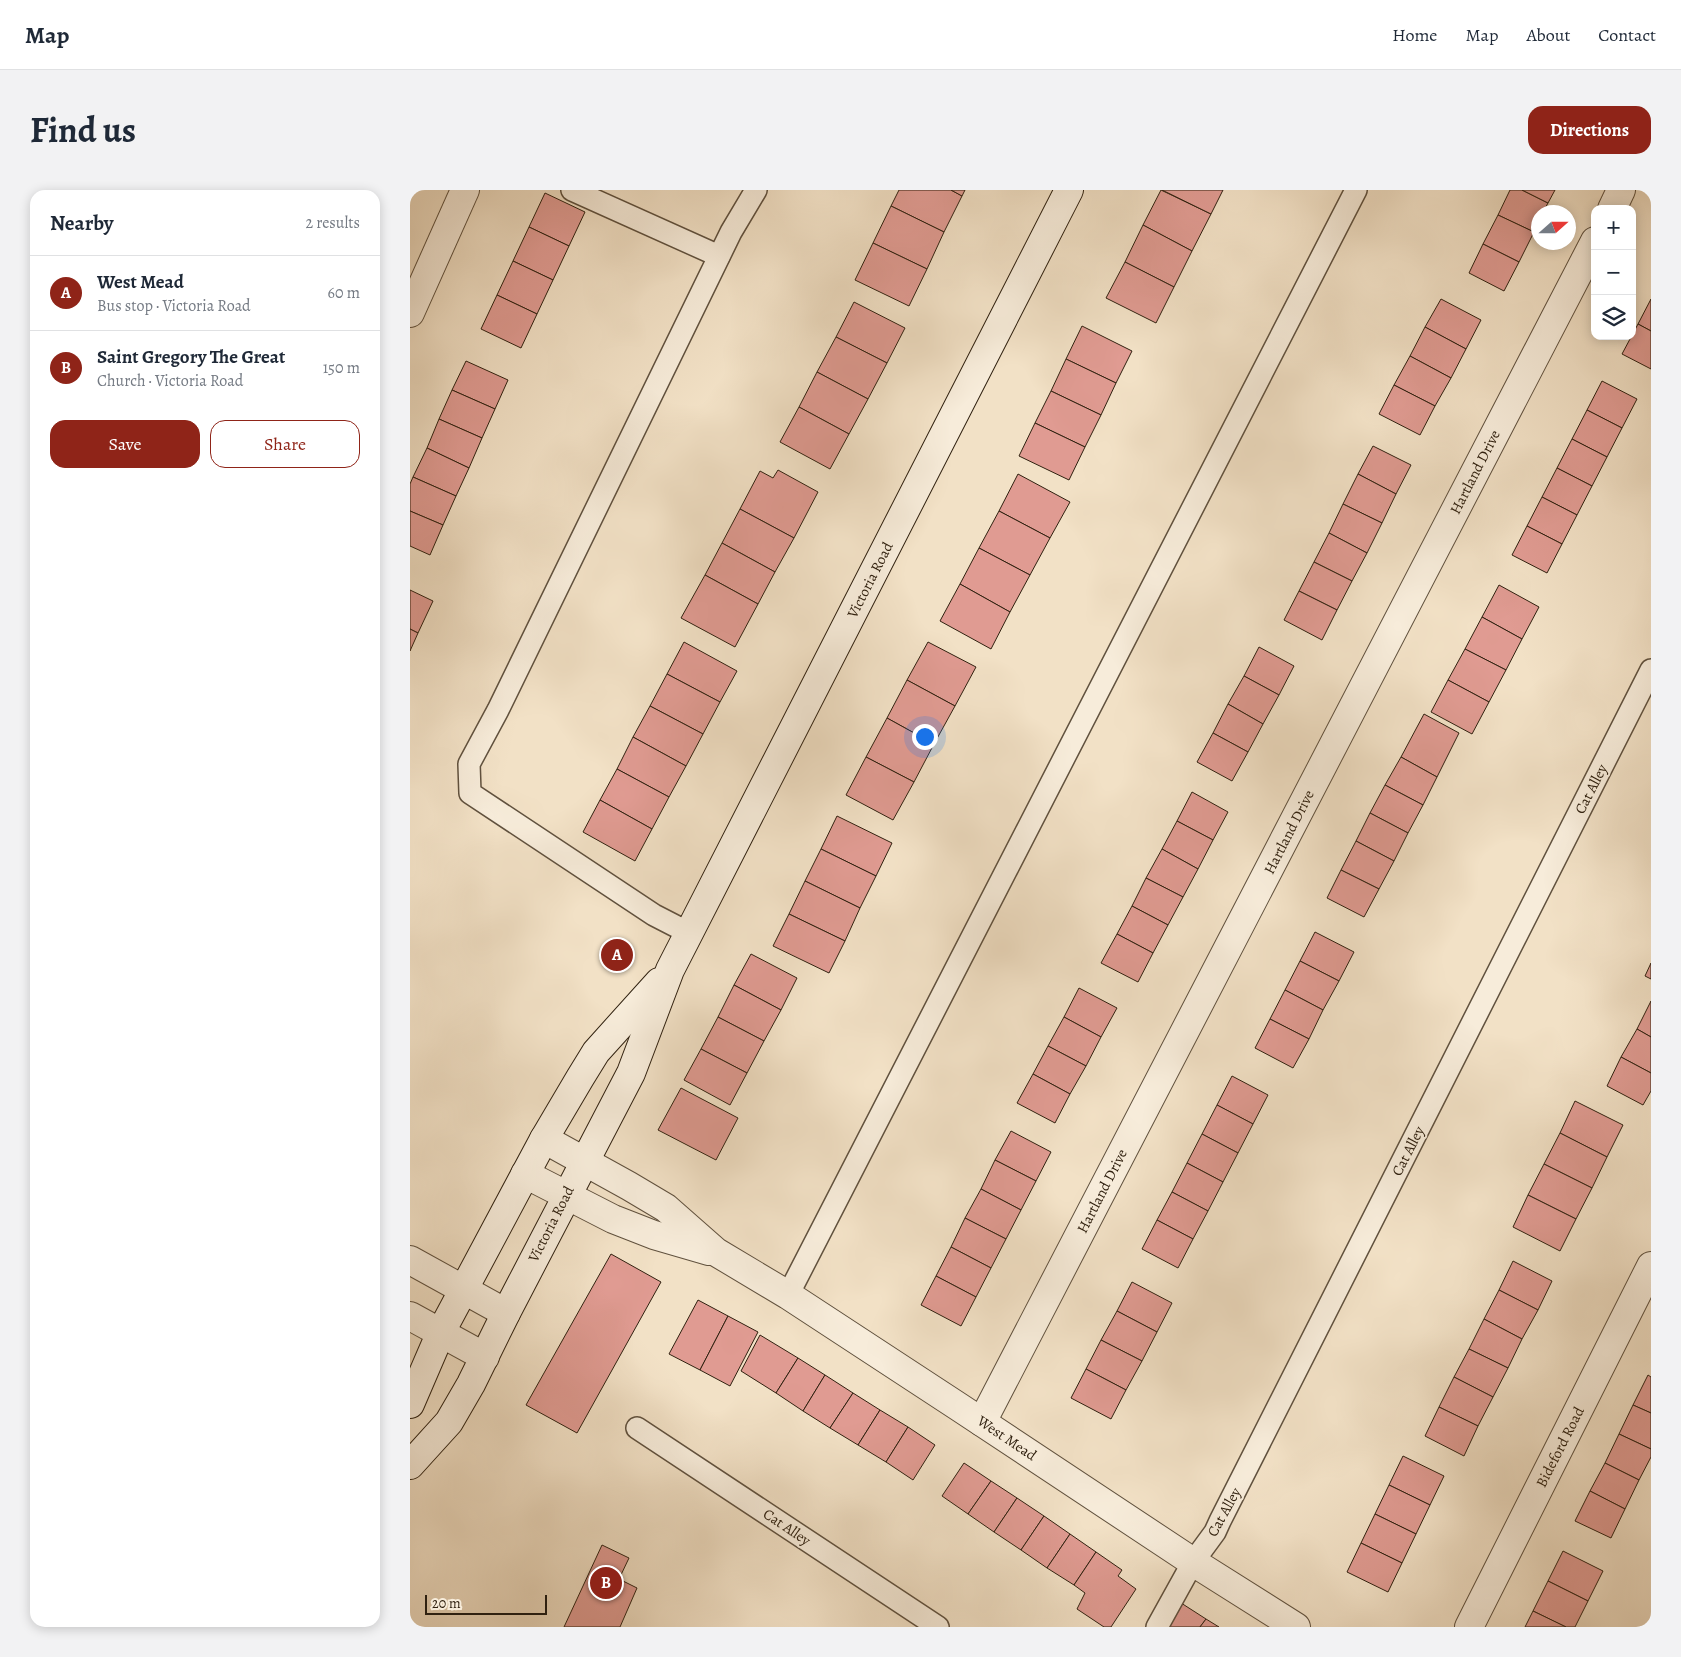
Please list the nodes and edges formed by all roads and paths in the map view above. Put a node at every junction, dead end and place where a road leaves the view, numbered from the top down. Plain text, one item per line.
1 (465, 190) edge
2 (572, 190) edge
3 (756, 190) edge
4 (1069, 190) edge
5 (1356, 190) edge
6 (1621, 190) edge
7 (1614, 205) edge
8 (1591, 250) edge
9 (719, 256) junction
10 (410, 313) edge
11 (1651, 670) edge
12 (689, 933) junction
13 (670, 970) junction
14 (544, 1139) junction
15 (584, 1161) junction
16 (525, 1174) junction
17 (566, 1195) junction
18 (716, 1252) junction
19 (410, 1260) edge
20 (1651, 1266) edge
21 (463, 1290) junction
22 (788, 1295) junction
23 (506, 1313) junction
24 (410, 1316) edge
25 (440, 1332) junction
26 (485, 1357) junction
27 (410, 1404) edge
28 (982, 1422) junction
29 (637, 1428) dead end
30 (410, 1465) edge
31 (1193, 1562) junction
32 (938, 1627) edge
33 (1157, 1627) edge
34 (1296, 1627) edge
35 (1469, 1627) edge

1 - 10 street
2 - 9 lane
3 - 9 lane
4 - 12 street, Victoria Road
5 - 22 lane
6 - 7 street
8 - 28 street, Hartland Drive
9 - 12 lane
11 - 31 lane, Cat Alley
12 - 13 street, Victoria Road
13 - 14 street, Victoria Road
13 - 15 street, Victoria Road
14 - 15 street, West Mead
14 - 16 street, Victoria Road
15 - 17 street, Victoria Road
15 - 18 street, West Mead
16 - 17 street, West Mead
16 - 21 street, Victoria Road
17 - 18 street, West Mead
17 - 23 street, Victoria Road
18 - 22 street, West Mead
19 - 21 street
20 - 35 street, Bideford Road
21 - 23 street
21 - 25 street, Victoria Road
22 - 28 street, West Mead
23 - 26 street, Victoria Road
24 - 25 street
25 - 26 street
25 - 27 street, Victoria Road
26 - 30 street, Victoria Road
28 - 31 street, West Mead
29 - 32 lane, Cat Alley
31 - 33 lane, Cat Alley
31 - 34 street, West Mead

